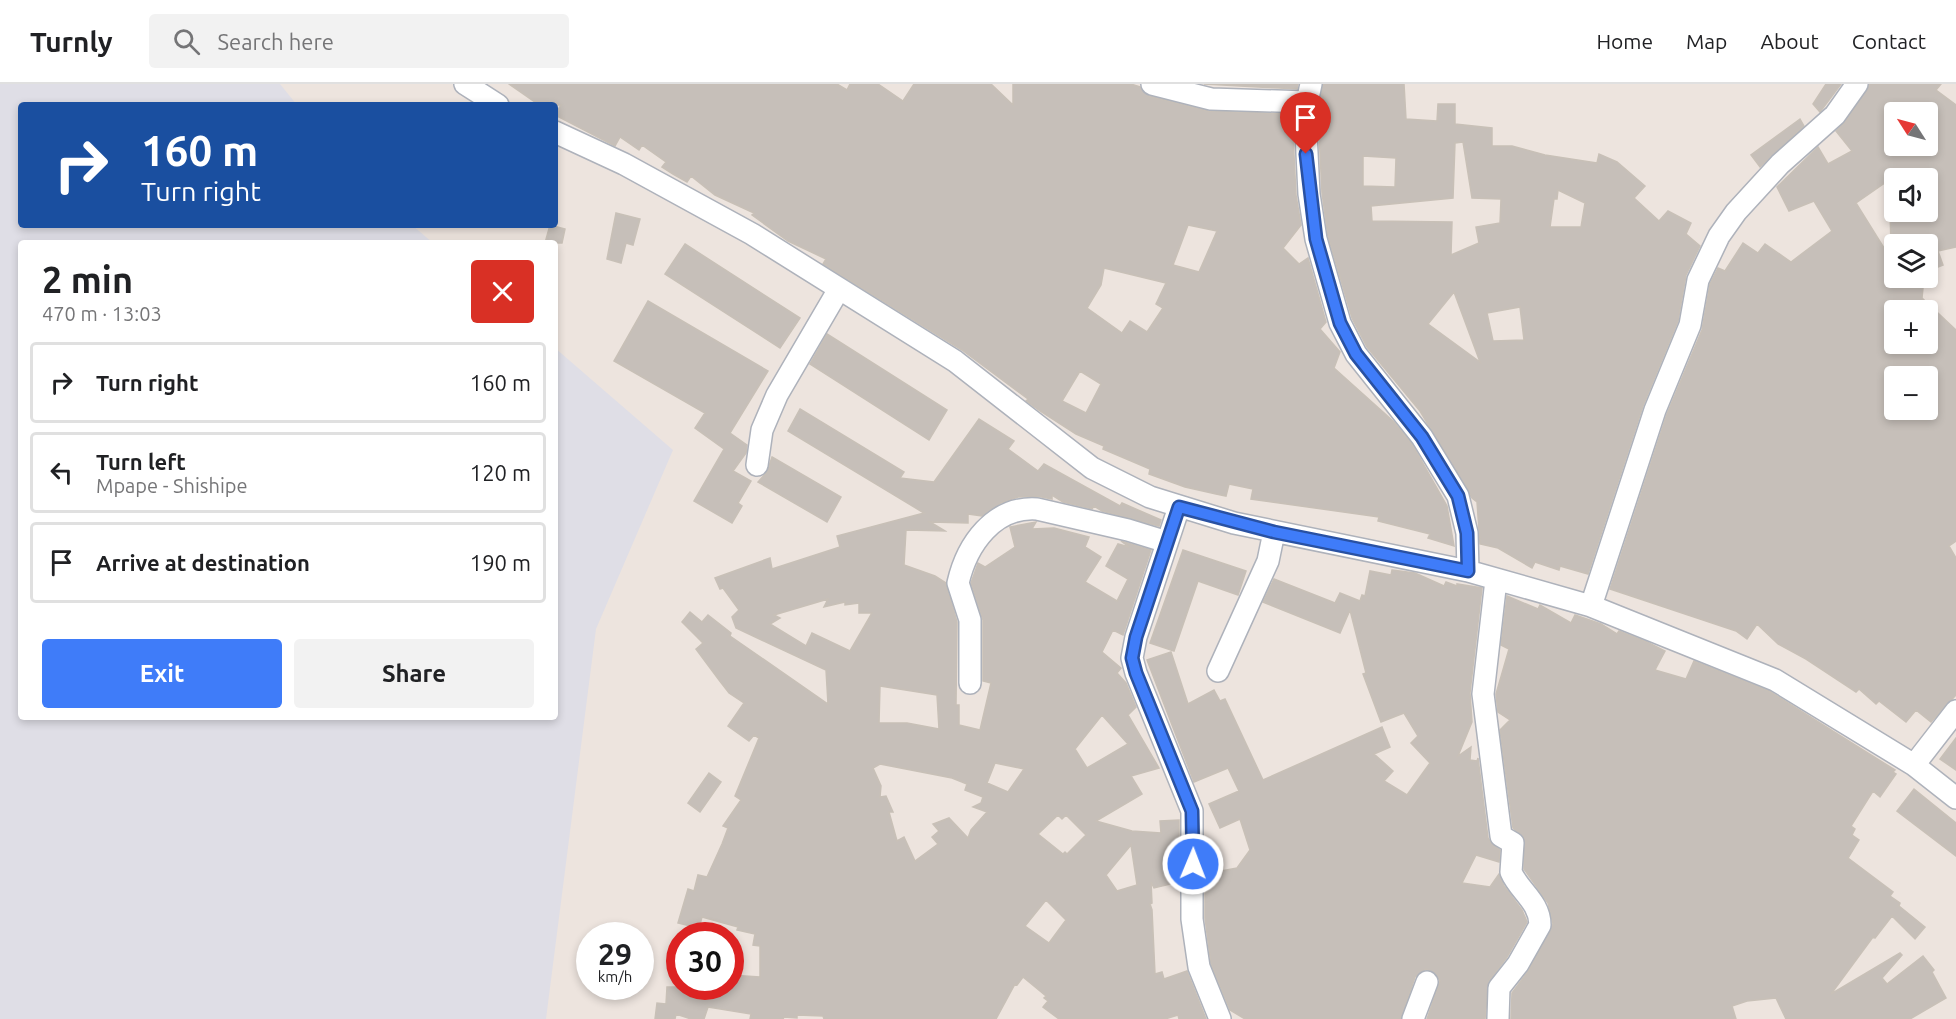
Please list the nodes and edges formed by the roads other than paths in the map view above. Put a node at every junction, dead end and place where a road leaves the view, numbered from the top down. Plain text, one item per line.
1 (465, 84) edge
2 (1152, 84) edge
3 (1857, 84) edge
4 (1244, 92) edge
5 (1309, 93) edge
6 (493, 102) edge
7 (558, 133) edge
8 (839, 289) junction
9 (757, 465) dead end
10 (1179, 507) junction
11 (1274, 532) junction
12 (1167, 542) junction
13 (1468, 571) junction
14 (1496, 580) junction
15 (1591, 606) junction
16 (1218, 671) dead end
17 (970, 683) dead end
18 (1956, 711) edge
19 (1914, 765) junction
20 (1956, 798) edge
21 (1427, 982) dead end
22 (1220, 1019) edge
23 (1413, 1019) edge
24 (1498, 1019) edge

1 - 6 street
2 - 4 street
3 - 15 street
4 - 5 street
5 - 13 street
7 - 8 street
8 - 9 street
8 - 10 street
10 - 11 street
10 - 12 street
11 - 13 street
11 - 16 street
12 - 17 street
12 - 22 street
13 - 14 street
14 - 15 street
14 - 24 street
15 - 19 street
18 - 19 street
19 - 20 street
21 - 23 street

